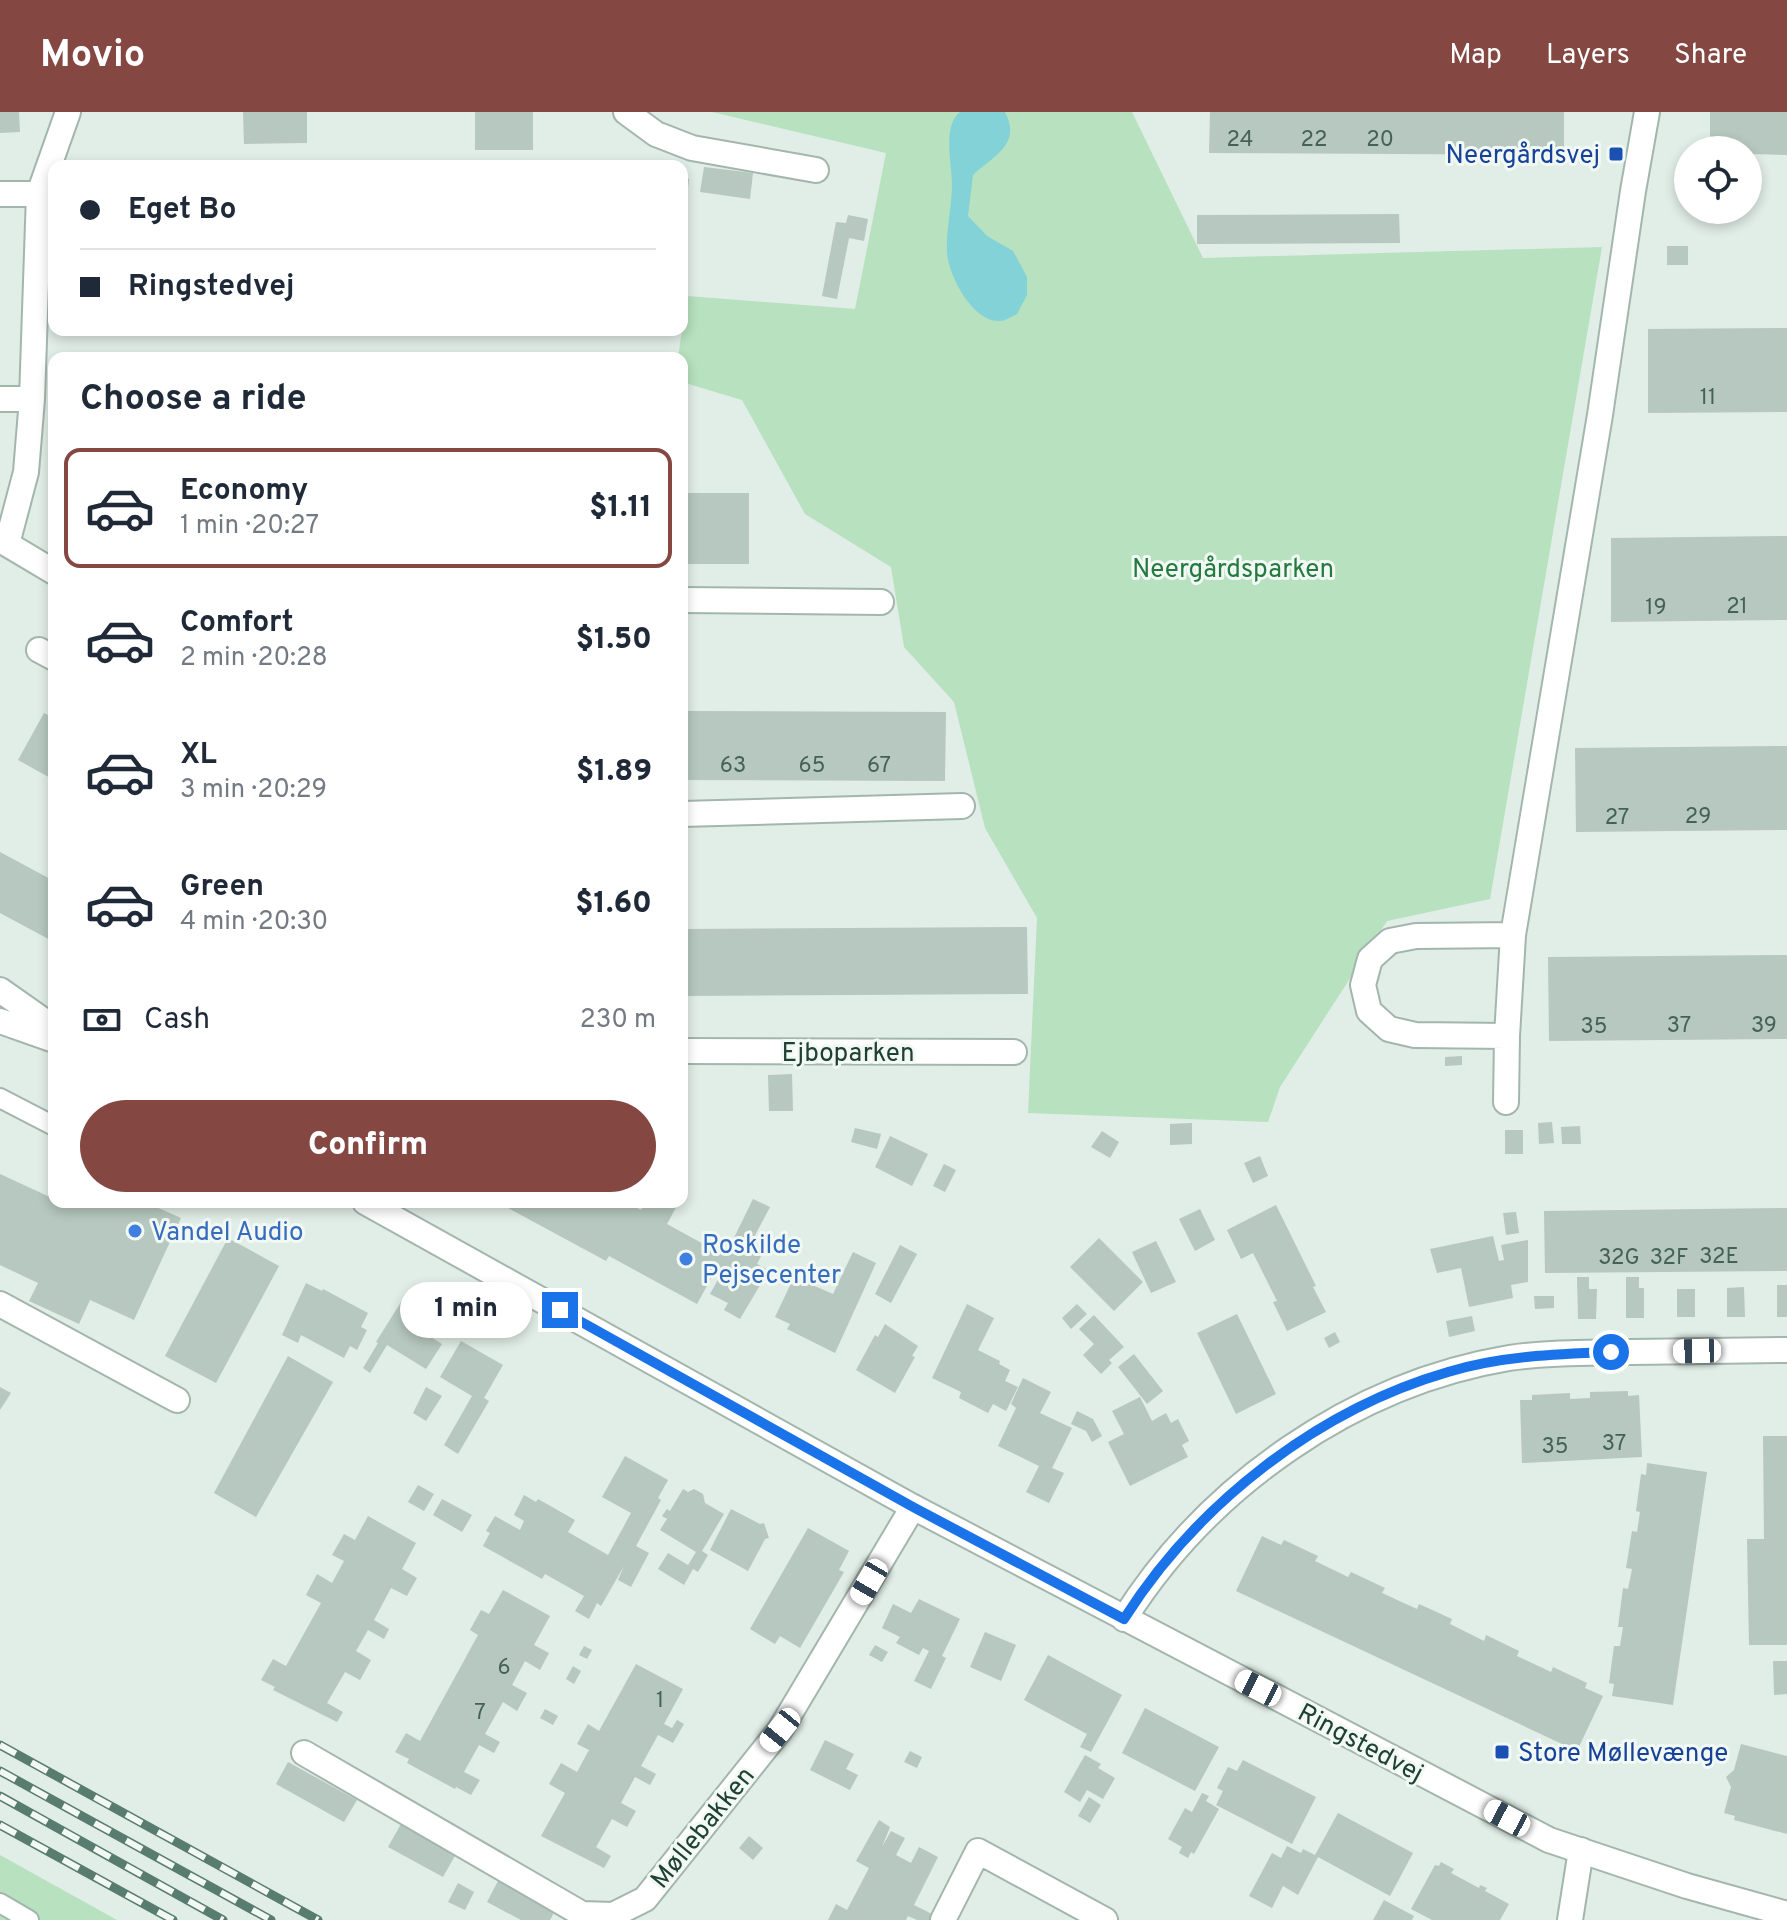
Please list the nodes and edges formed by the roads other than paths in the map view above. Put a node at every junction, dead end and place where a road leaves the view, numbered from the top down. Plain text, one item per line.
1 (68, 112) edge
2 (626, 112) edge
3 (1647, 112) edge
4 (51, 160) edge
5 (48, 169) edge
6 (816, 170) dead end
7 (0, 194) edge
8 (39, 194) junction
9 (0, 399) edge
10 (32, 399) junction
11 (3, 548) edge
12 (48, 569) edge
13 (688, 600) edge
14 (881, 602) dead end
15 (962, 806) dead end
16 (688, 814) edge
17 (1513, 935) junction
18 (0, 990) edge
19 (0, 1021) edge
20 (48, 1024) edge
21 (1507, 1036) junction
22 (48, 1038) edge
23 (688, 1051) edge
24 (1014, 1052) dead end
25 (0, 1098) edge
26 (1506, 1102) dead end
27 (48, 1123) edge
28 (376, 1208) edge
29 (0, 1304) edge
30 (1787, 1350) edge
31 (177, 1400) dead end
32 (913, 1507) junction
33 (1124, 1619) junction
34 (304, 1753) dead end
35 (1581, 1850) junction
36 (0, 1903) edge
37 (1787, 1914) edge
38 (29, 1920) edge
39 (943, 1920) edge
40 (1105, 1920) edge
41 (1570, 1920) edge

1 - 4 street
2 - 6 street
3 - 17 street
5 - 8 street
7 - 8 street
8 - 10 street
9 - 10 street
10 - 11 street
11 - 12 street
13 - 14 street
15 - 16 street
17 - 21 street
17 - 21 street
18 - 20 street
19 - 22 street
21 - 26 street
23 - 24 street, Ejboparken
25 - 27 lane
28 - 32 street, Ringstedvej
29 - 31 street
30 - 33 street
32 - 33 street, Ringstedvej
32 - 34 street, Møllebakken
33 - 35 street, Ringstedvej
35 - 37 street, Ringstedvej
35 - 41 street
36 - 38 lane
39 - 40 street

